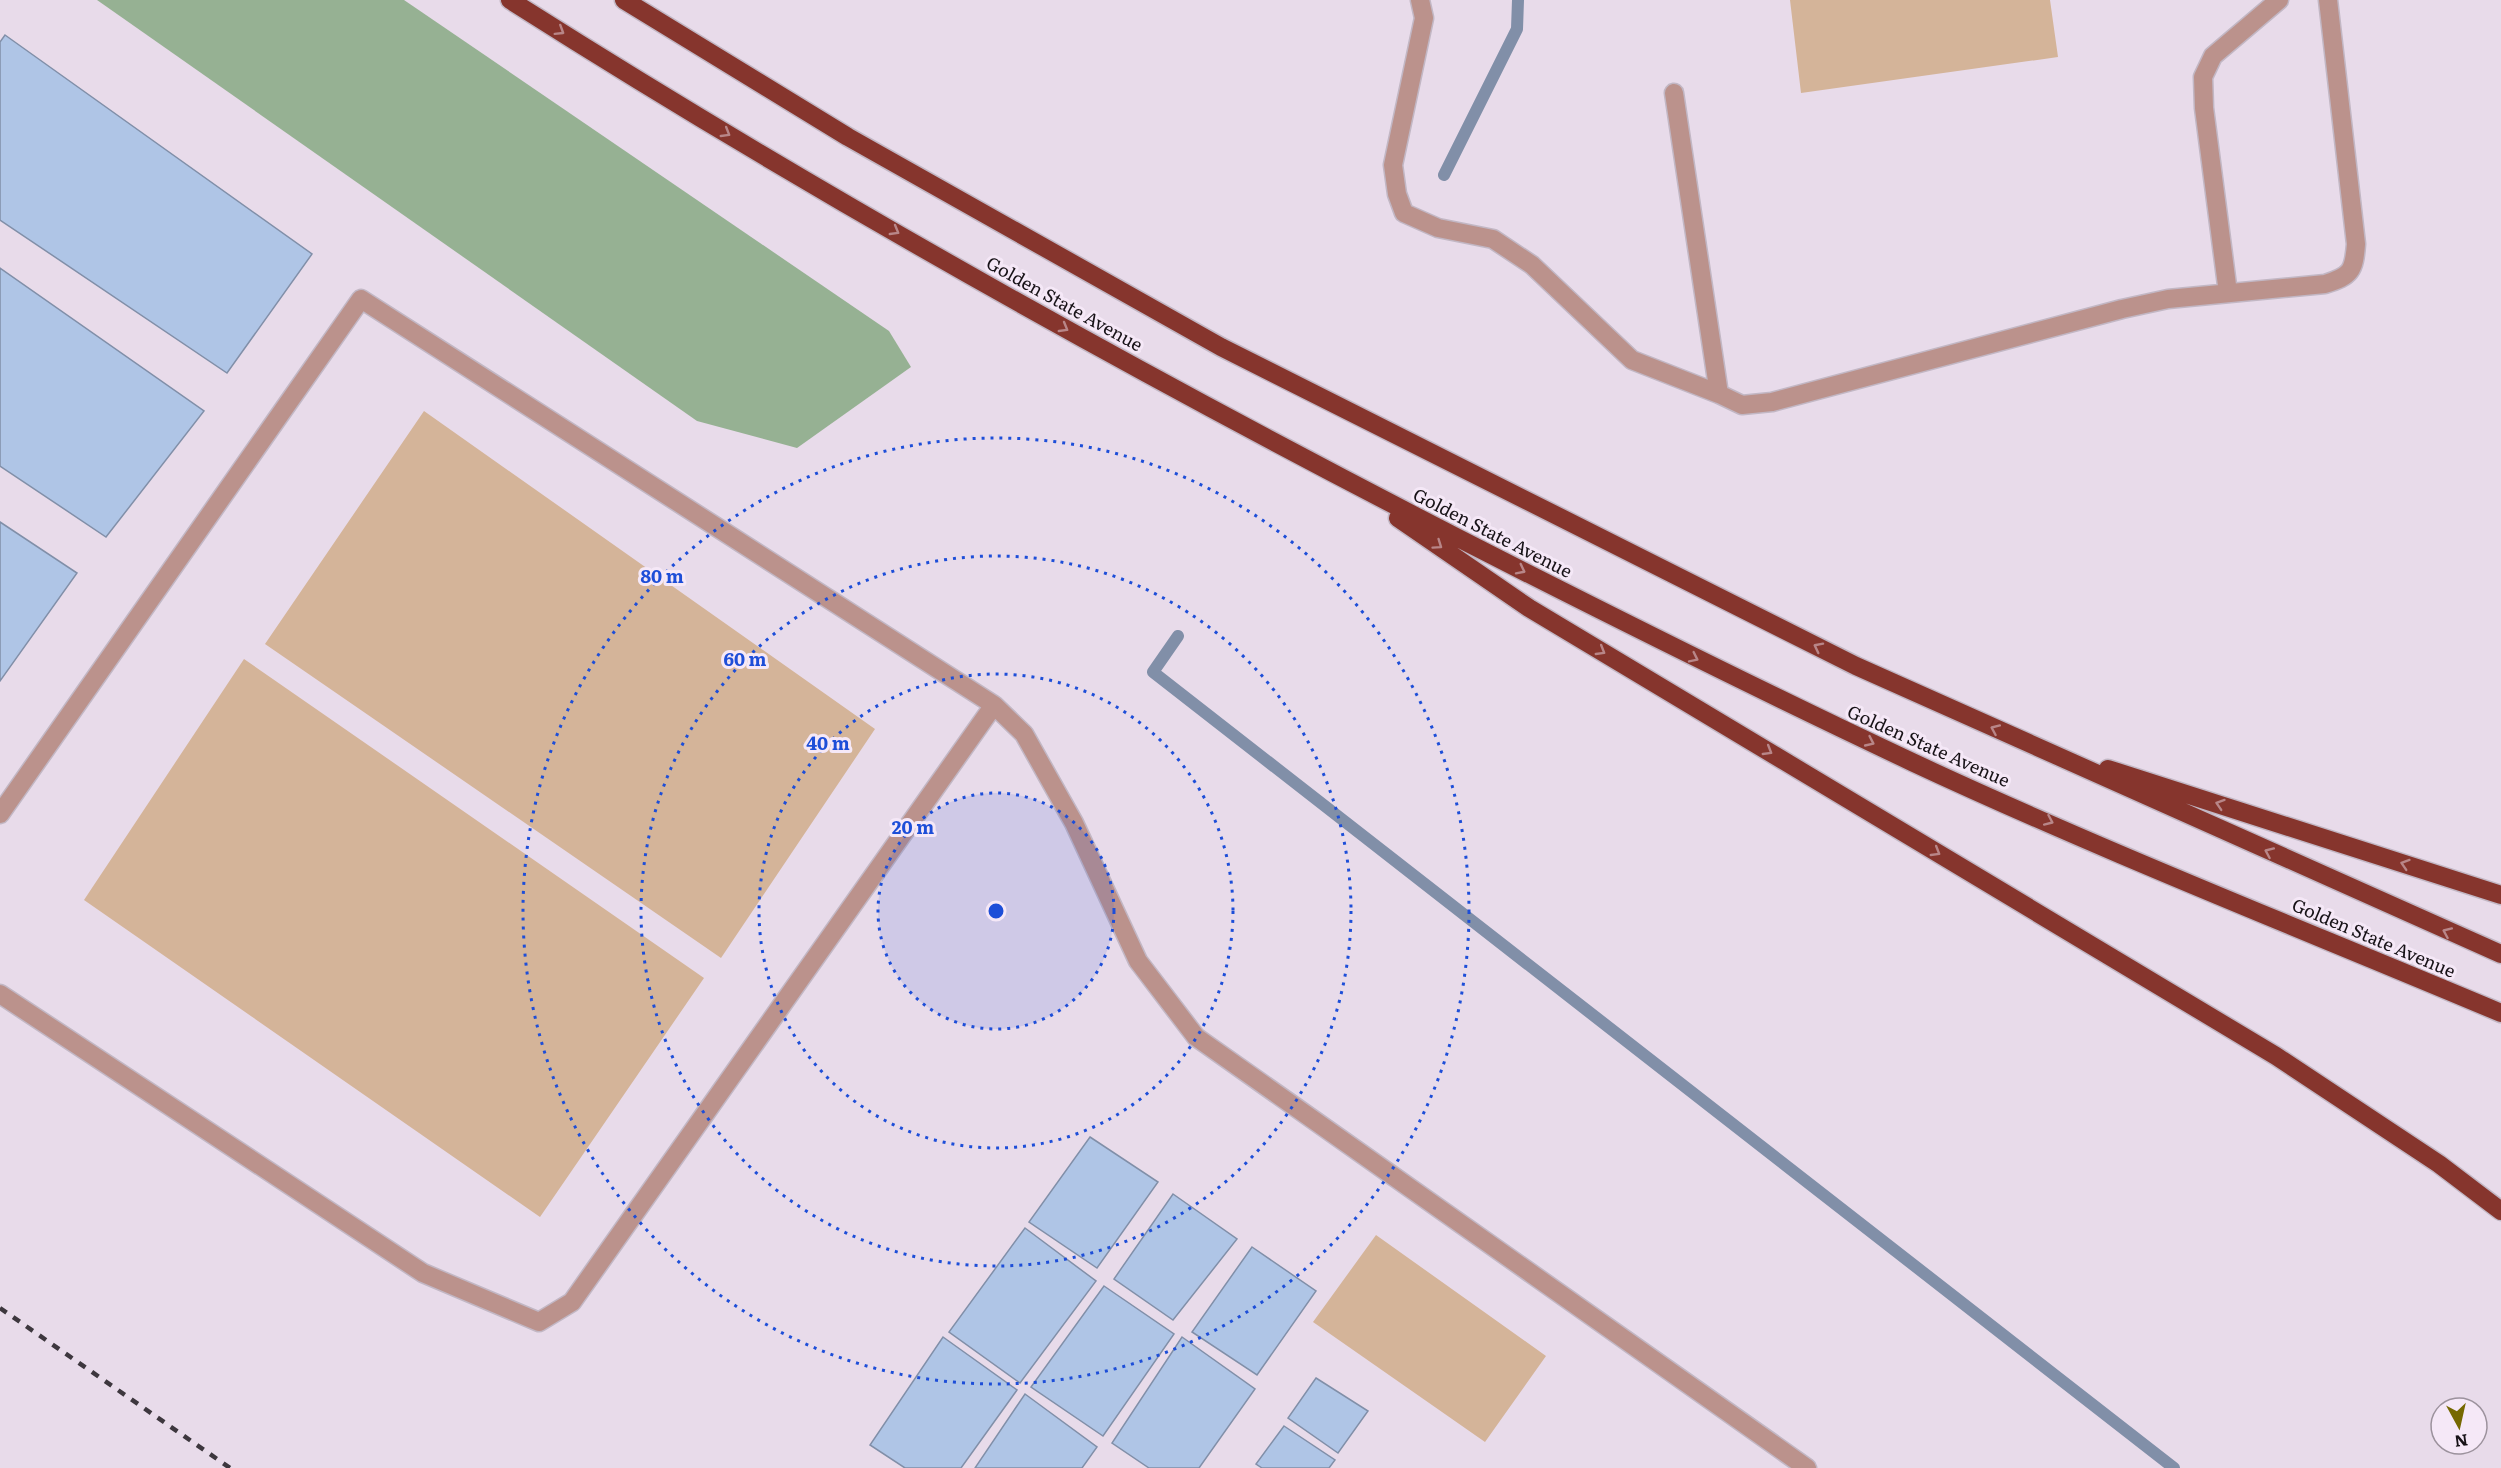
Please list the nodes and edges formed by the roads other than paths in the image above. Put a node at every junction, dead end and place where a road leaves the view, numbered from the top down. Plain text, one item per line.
1 (510, 0) edge
2 (624, 0) edge
3 (1420, 0) edge
4 (2279, 0) edge
5 (2328, 0) edge
6 (1674, 93) dead end
7 (2228, 293) junction
8 (1719, 394) junction
9 (1338, 476) junction
10 (994, 705) junction
11 (2023, 742) junction
12 (0, 814) edge
13 (2501, 894) edge
14 (2501, 954) edge
15 (0, 994) edge
16 (2501, 1013) edge
17 (2501, 1211) edge
18 (1807, 1468) edge

1 -> 9 highway, Golden State Avenue
11 -> 2 highway, Golden State Avenue
3 - 8 lane
4 - 7 lane
5 - 7 lane
6 - 8 lane
7 - 8 lane
9 -> 16 highway, Golden State Avenue
9 -> 17 highway
10 - 12 lane
10 - 15 lane
10 - 18 lane
13 -> 11 highway
14 -> 11 highway, Golden State Avenue

